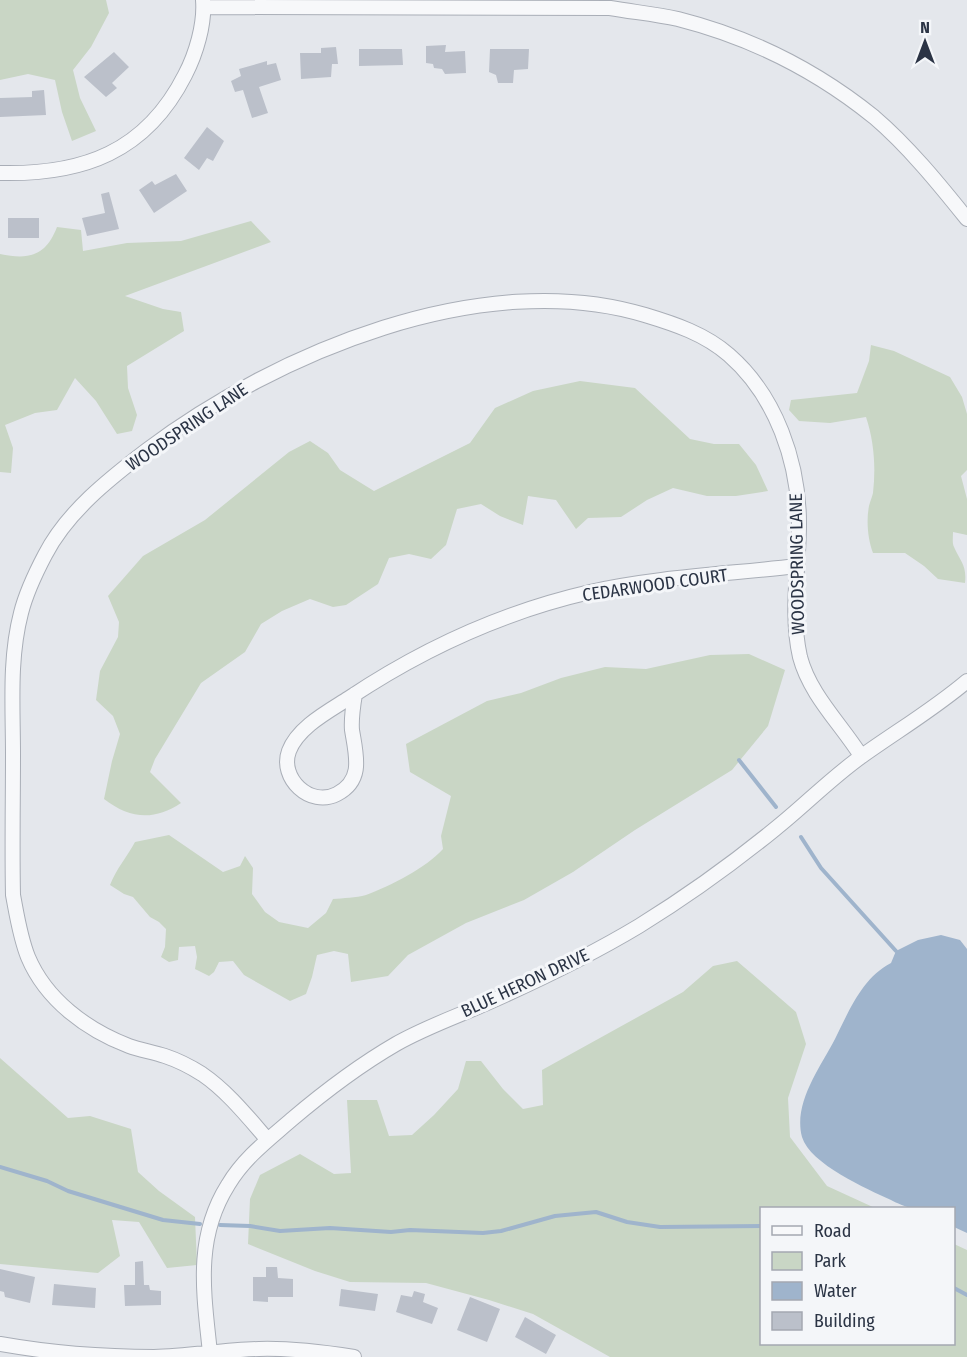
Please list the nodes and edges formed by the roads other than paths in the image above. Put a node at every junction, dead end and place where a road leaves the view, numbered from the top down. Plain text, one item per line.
1 (204, 3) edge
2 (523, 3) edge
3 (0, 173) edge
4 (967, 219) edge
5 (797, 566) junction
6 (967, 681) edge
7 (355, 694) junction
8 (861, 756) junction
9 (267, 1139) junction
10 (0, 1344) edge
11 (210, 1353) junction
12 (354, 1357) edge

1 - 2 street
1 - 3 street
2 - 4 street
5 - 7 street, CEDARWOOD COURT
5 - 8 street, WOODSPRING LANE
5 - 9 street, WOODSPRING LANE
6 - 8 street, BLUE HERON DRIVE
7 - 7 street, CEDARWOOD COURT
8 - 9 street, BLUE HERON DRIVE
9 - 11 street, BLUE HERON DRIVE
10 - 11 street
11 - 12 street

